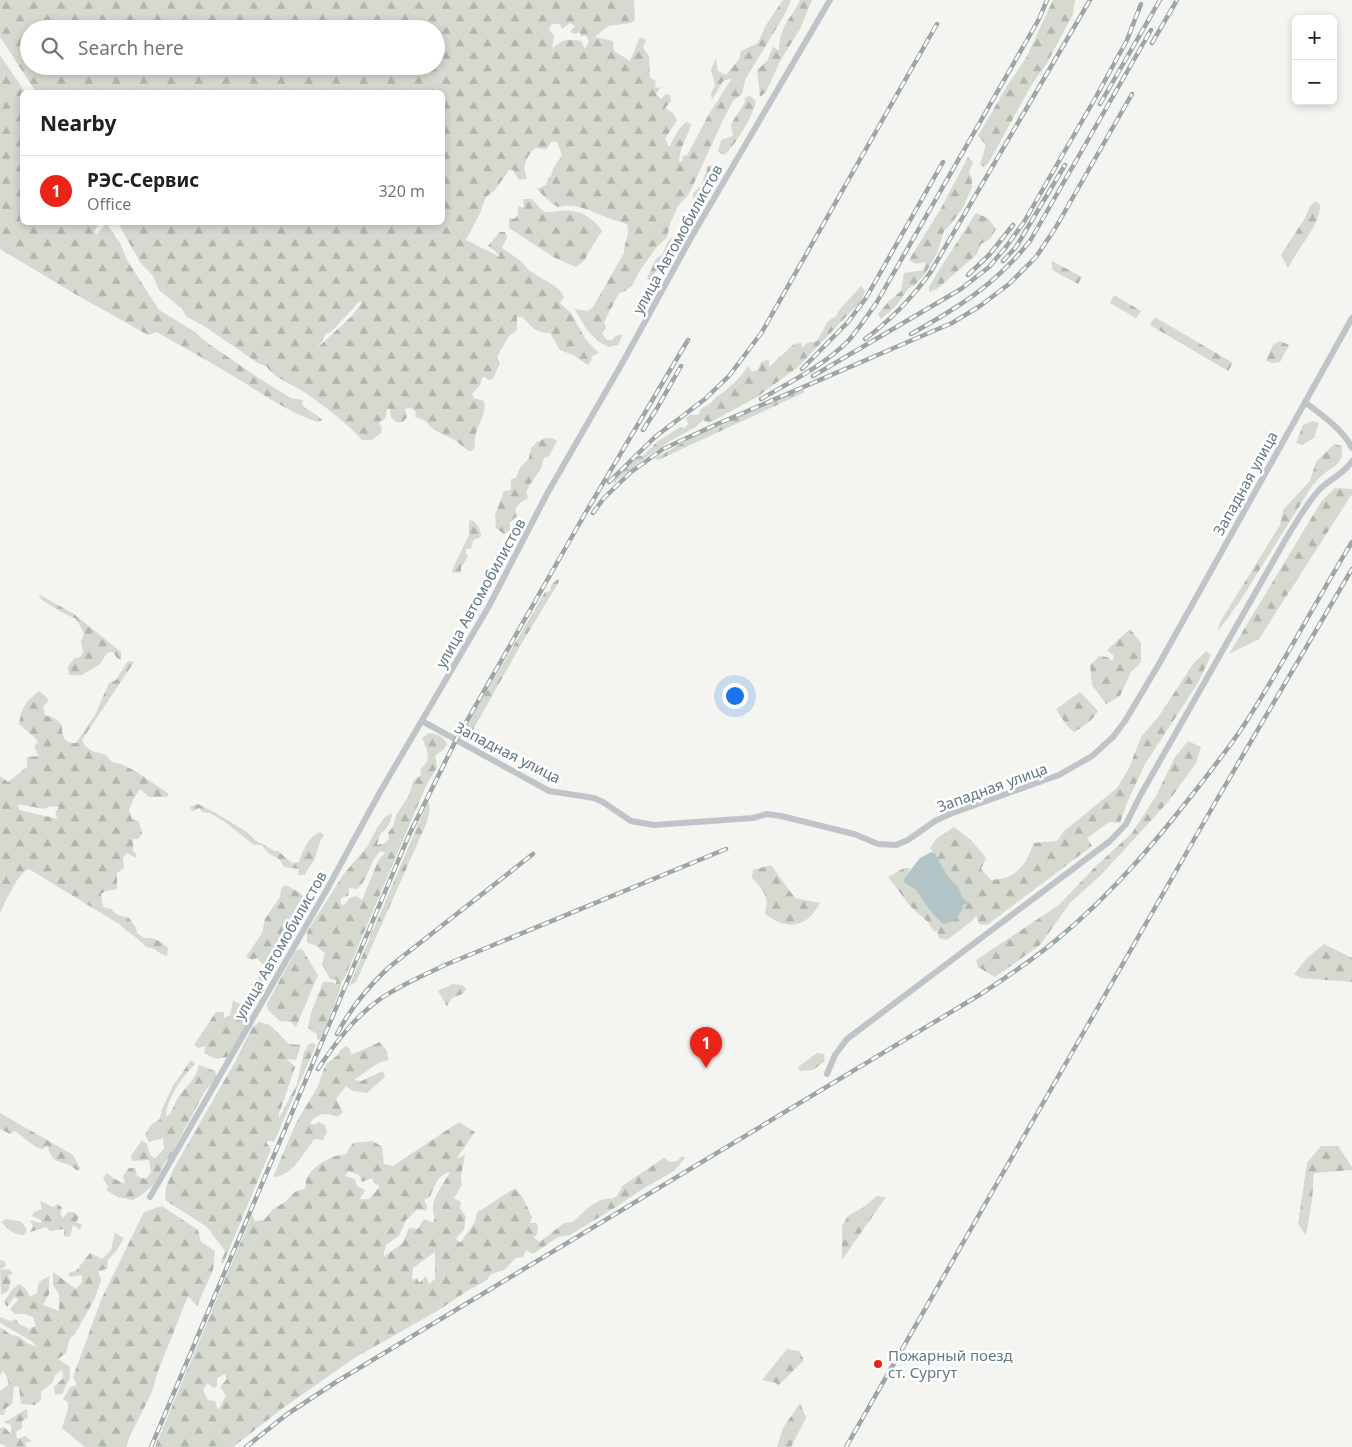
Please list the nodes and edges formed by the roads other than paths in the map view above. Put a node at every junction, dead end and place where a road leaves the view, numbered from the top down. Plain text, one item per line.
1 (830, 0) edge
2 (1352, 318) edge
3 (1305, 402) junction
4 (1352, 448) edge
5 (1352, 461) edge
6 (422, 720) junction
7 (827, 1074) dead end
8 (150, 1197) dead end

1 - 6 street, улица Автомобилистов
2 - 3 street, Западная улица
3 - 4 street
3 - 6 street, Западная улица
5 - 7 street
6 - 8 street, улица Автомобилистов

